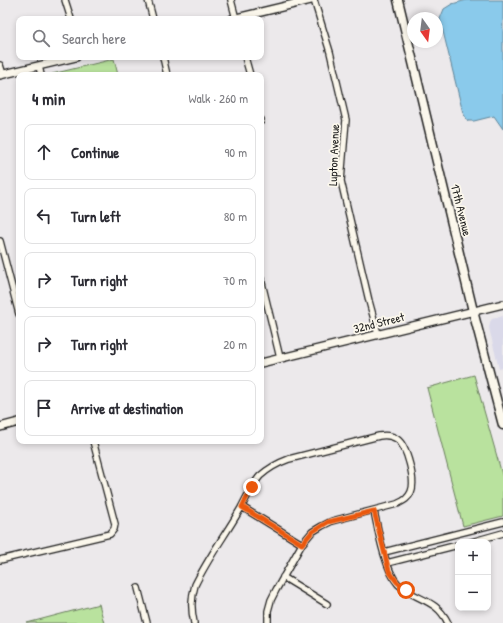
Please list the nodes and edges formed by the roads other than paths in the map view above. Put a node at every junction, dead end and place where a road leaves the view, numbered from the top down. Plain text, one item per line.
1 (65, 0) edge
2 (148, 0) edge
3 (231, 0) edge
4 (311, 0) edge
5 (314, 0) edge
6 (398, 0) edge
7 (70, 16) edge
8 (153, 16) edge
9 (234, 16) edge
10 (247, 16) edge
11 (64, 60) edge
12 (164, 60) edge
13 (246, 60) edge
14 (0, 65) edge
15 (39, 66) junction
16 (40, 72) edge
17 (166, 72) edge
18 (249, 72) edge
19 (1, 75) edge
20 (0, 241) edge
21 (3, 266) edge
22 (264, 291) edge
23 (503, 304) edge
24 (16, 305) edge
25 (473, 311) junction
26 (378, 334) junction
27 (280, 358) junction
28 (264, 362) edge
29 (16, 423) edge
30 (503, 425) edge
31 (0, 427) edge
32 (94, 444) edge
33 (242, 507) junction
34 (374, 511) junction
35 (503, 522) edge
36 (503, 534) edge
37 (483, 539) edge
38 (302, 544) junction
39 (455, 546) edge
40 (384, 552) junction
41 (0, 560) edge
42 (387, 563) junction
43 (283, 577) junction
44 (138, 588) dead end
45 (327, 604) dead end
46 (147, 623) edge
47 (194, 623) edge
48 (268, 623) edge
49 (448, 623) edge

1 - 7 street
2 - 8 street
3 - 9 street
4 - 10 street
5 - 26 street, Lupton Avenue
6 - 25 main road, 17th Avenue
11 - 15 street
12 - 17 street
13 - 18 street
14 - 19 street
15 - 16 street
15 - 19 street
20 - 21 street
21 - 24 street
22 - 27 street
23 - 25 street, 32nd Street
25 - 26 street, 32nd Street
25 - 30 main road, 17th Avenue
26 - 27 street, 32nd Street
27 - 28 street, 32nd Street
29 - 31 street
32 - 41 street
33 - 34 street
33 - 38 street
33 - 47 street
34 - 38 street
34 - 40 street
35 - 40 street
36 - 37 street
38 - 43 street
39 - 42 street
40 - 42 street
42 - 49 street
43 - 45 street
43 - 48 street
44 - 46 street

